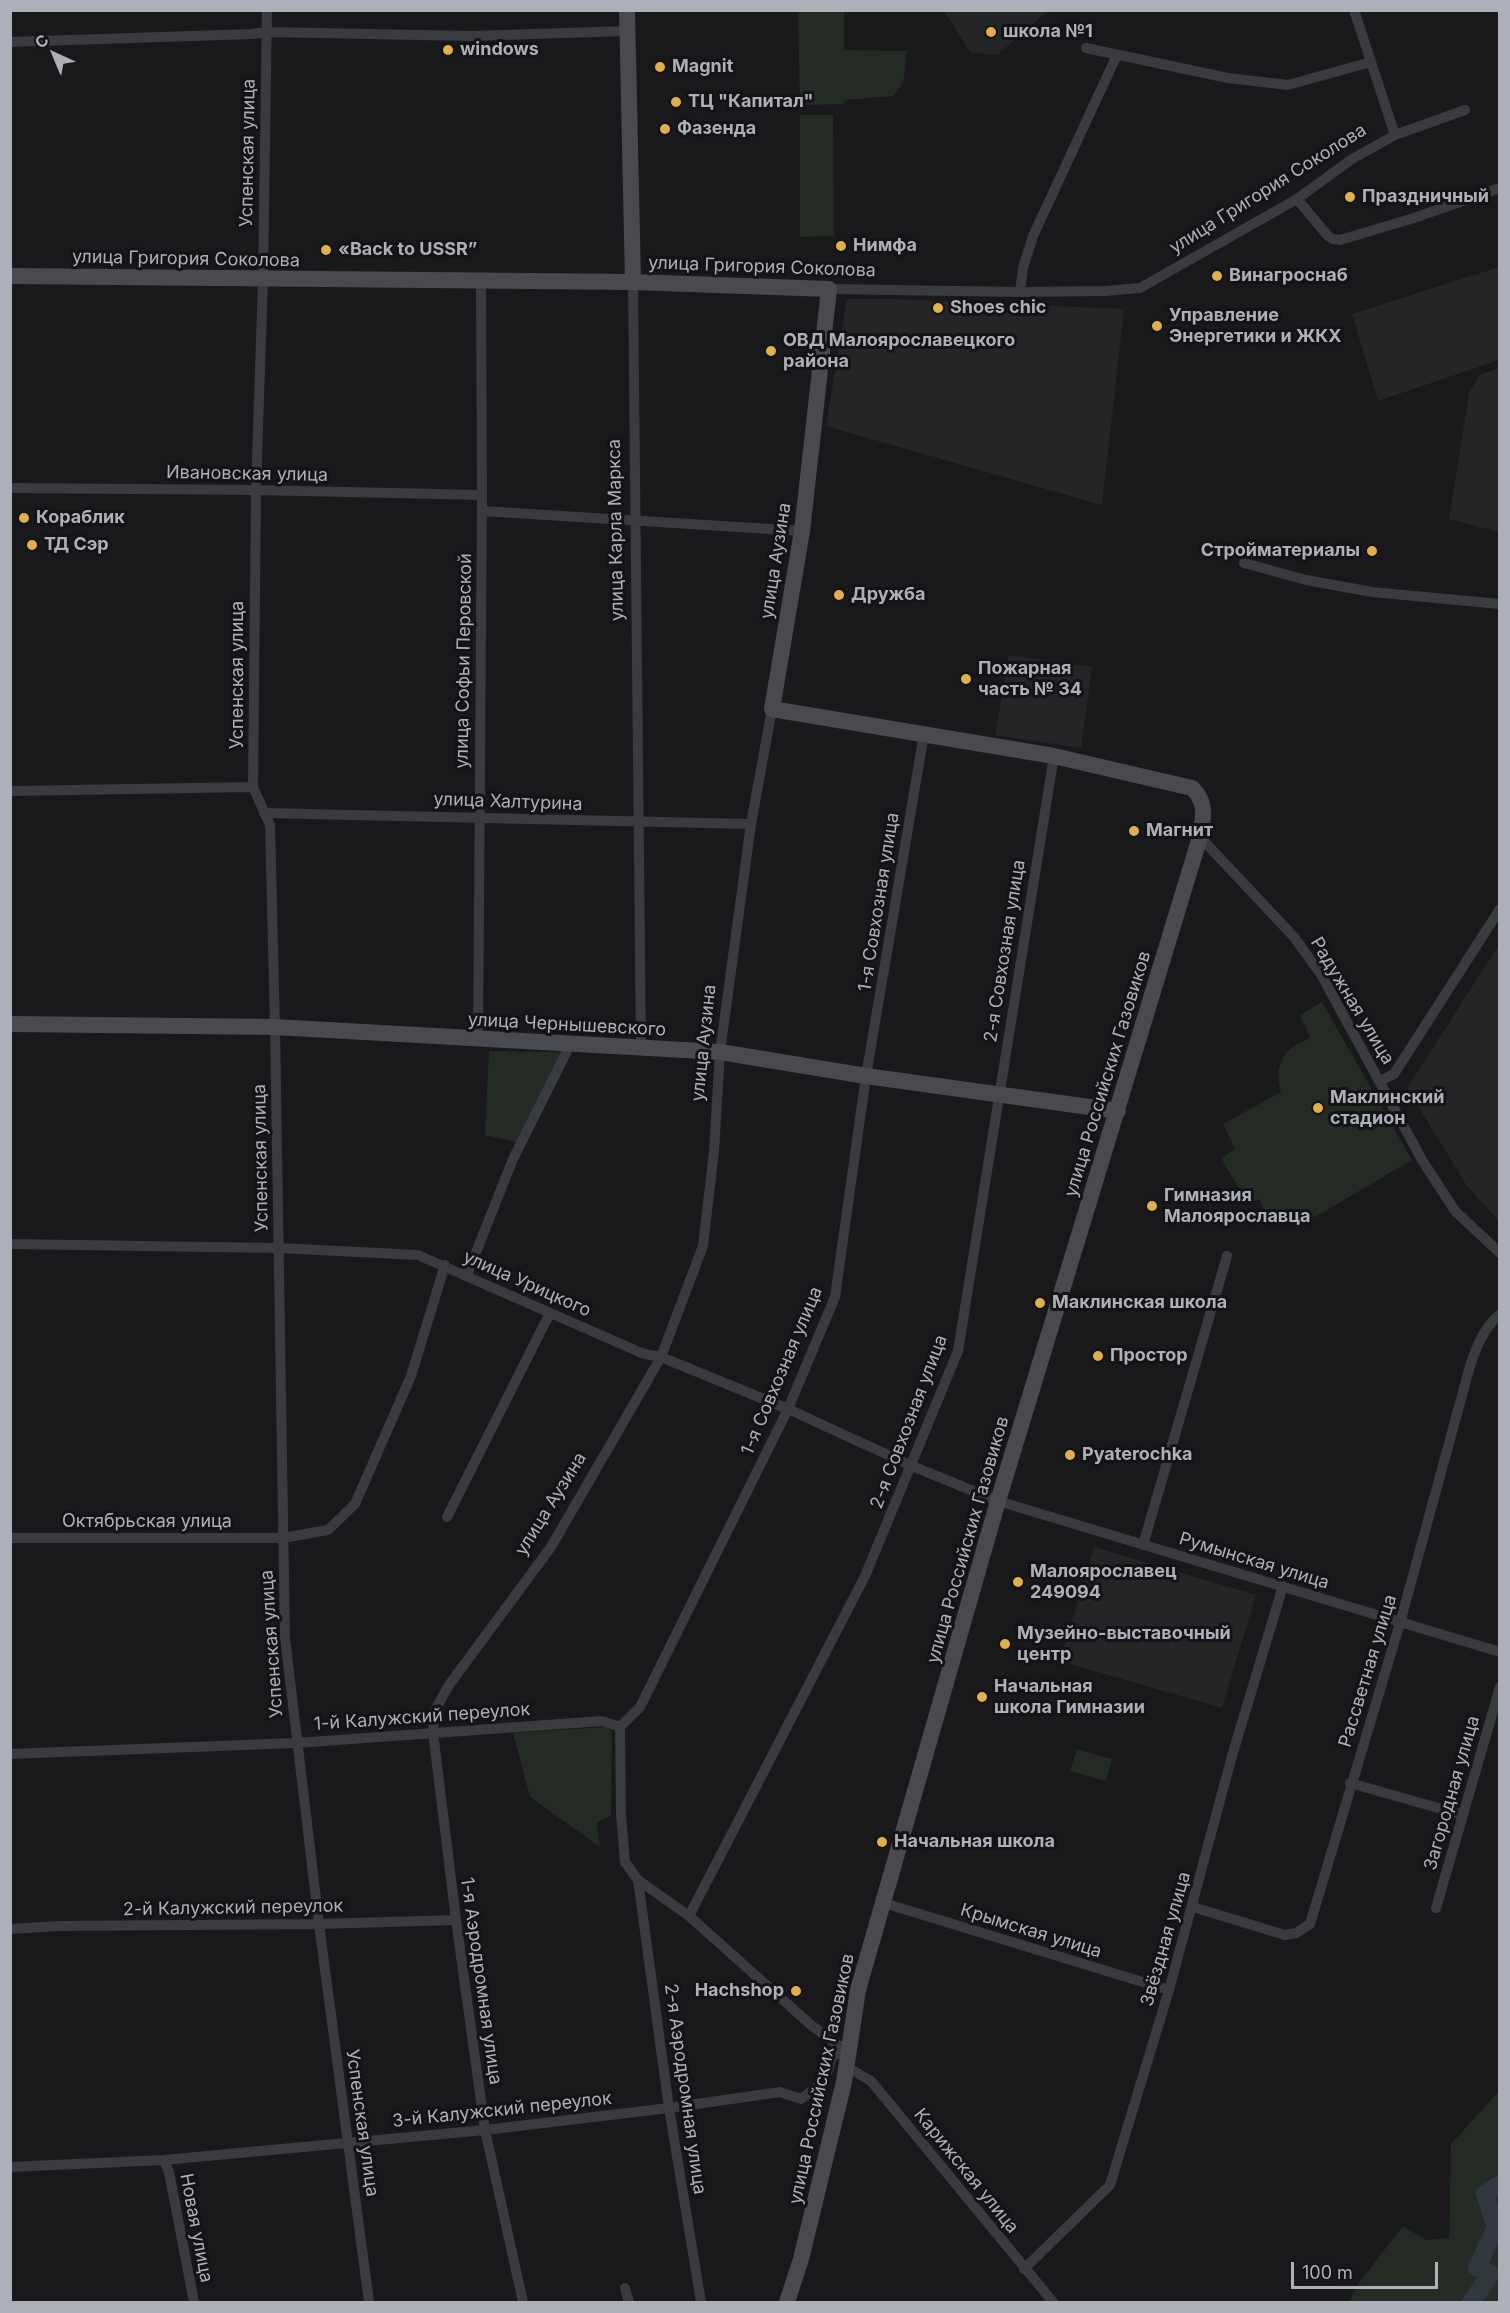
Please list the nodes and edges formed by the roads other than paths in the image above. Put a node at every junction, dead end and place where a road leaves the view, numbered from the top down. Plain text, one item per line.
1 (267, 10) edge
2 (627, 10) edge
3 (1354, 10) edge
4 (627, 31) junction
5 (267, 32) junction
6 (10, 42) edge
7 (1086, 48) dead end
8 (1117, 55) junction
9 (1371, 62) junction
10 (1465, 110) dead end
11 (1395, 135) junction
12 (1500, 188) edge
13 (1297, 199) junction
14 (10, 276) edge
15 (263, 279) junction
16 (481, 282) junction
17 (633, 282) junction
18 (830, 289) junction
19 (1020, 292) junction
20 (10, 488) edge
21 (256, 490) junction
22 (482, 495) junction
23 (482, 511) junction
24 (635, 521) junction
25 (802, 531) junction
26 (1244, 563) dead end
27 (1500, 604) edge
28 (772, 709) junction
29 (924, 734) junction
30 (1053, 756) junction
31 (254, 787) junction
32 (10, 791) edge
33 (264, 813) junction
34 (479, 817) junction
35 (638, 822) junction
36 (751, 824) junction
37 (1200, 837) junction
38 (1500, 909) edge
39 (10, 1024) edge
40 (275, 1027) junction
41 (478, 1040) junction
42 (570, 1045) junction
43 (641, 1049) junction
44 (720, 1052) junction
45 (866, 1076) junction
46 (1380, 1081) junction
47 (999, 1093) junction
48 (1118, 1111) junction
49 (10, 1244) edge
50 (278, 1248) junction
51 (1500, 1254) edge
52 (1227, 1256) dead end
53 (445, 1265) junction
54 (467, 1275) junction
55 (550, 1313) junction
56 (1500, 1314) edge
57 (661, 1357) junction
58 (788, 1409) junction
59 (912, 1466) junction
60 (998, 1501) junction
61 (447, 1517) dead end
62 (10, 1538) edge
63 (283, 1538) junction
64 (1143, 1545) junction
65 (1283, 1586) junction
66 (1400, 1623) junction
67 (1500, 1652) edge
68 (1500, 1687) edge
69 (620, 1727) junction
70 (433, 1732) junction
71 (296, 1743) junction
72 (10, 1754) edge
73 (1350, 1783) junction
74 (1463, 1815) junction
75 (638, 1880) junction
76 (884, 1903) junction
77 (1193, 1907) junction
78 (1436, 1908) dead end
79 (689, 1916) junction
80 (456, 1920) junction
81 (319, 1924) junction
82 (10, 1929) edge
83 (1169, 1990) junction
84 (850, 2046) junction
85 (847, 2067) junction
86 (669, 2108) junction
87 (485, 2130) junction
88 (348, 2143) junction
89 (164, 2160) junction
90 (10, 2167) edge
91 (1024, 2269) junction
92 (625, 2288) dead end
93 (194, 2302) edge
94 (369, 2302) edge
95 (523, 2302) edge
96 (629, 2302) edge
97 (701, 2302) edge
98 (787, 2302) edge
99 (1053, 2302) edge

1 - 5 street, Успенская улица
2 - 4 main road, улица Карла Маркса
3 - 9 street
4 - 5 street
4 - 17 main road, улица Карла Маркса
5 - 6 street
5 - 15 street, Успенская улица
7 - 8 street
8 - 9 street
8 - 19 street
9 - 11 street
10 - 11 street, улица Григория Соколова
11 - 13 street, улица Григория Соколова
12 - 13 street
13 - 19 street, улица Григория Соколова
14 - 15 main road, улица Григория Соколова
15 - 16 main road, улица Григория Соколова
15 - 21 street, Успенская улица
16 - 17 main road, улица Григория Соколова
16 - 22 street, улица Софьи Перовской
17 - 18 main road, улица Григория Соколова
17 - 24 street, улица Карла Маркса
18 - 19 street, улица Григория Соколова
18 - 25 main road, улица Аузина
20 - 21 street, Ивановская улица
21 - 22 street, Ивановская улица
21 - 31 street, Успенская улица
22 - 23 street, улица Софьи Перовской
23 - 24 street
23 - 34 street, улица Софьи Перовской
24 - 25 street
24 - 35 street, улица Карла Маркса
25 - 28 main road, улица Аузина
26 - 27 street
28 - 29 main road
28 - 36 street, улица Аузина
29 - 30 main road
29 - 45 street, 1-я Совхозная улица
30 - 37 main road, улица Российских Газовиков
30 - 47 street, 2-я Совхозная улица
31 - 32 street
31 - 33 street, Успенская улица
33 - 34 street, улица Халтурина
33 - 40 street, Успенская улица
34 - 35 street, улица Халтурина
34 - 41 street, улица Софьи Перовской
35 - 36 street, улица Халтурина
35 - 43 street, улица Карла Маркса
36 - 44 street, улица Аузина
37 - 46 street, Радужная улица
37 - 48 main road, улица Российских Газовиков
38 - 46 street
39 - 40 main road, улица Чернышевского
40 - 41 main road, улица Чернышевского
40 - 50 street, Успенская улица
41 - 42 main road, улица Чернышевского
42 - 43 main road, улица Чернышевского
42 - 54 street
43 - 44 main road, улица Чернышевского
44 - 45 main road, улица Чернышевского
44 - 57 street, улица Аузина
45 - 47 main road, улица Чернышевского
45 - 58 street, 1-я Совхозная улица
46 - 51 street, Радужная улица
47 - 48 main road, улица Чернышевского
47 - 59 street, 2-я Совхозная улица
48 - 60 main road, улица Российских Газовиков
49 - 50 street, улица Урицкого
50 - 53 street, улица Урицкого
50 - 63 street, Успенская улица
52 - 64 street
53 - 54 street, улица Урицкого
53 - 63 street
54 - 55 street, улица Урицкого
55 - 57 street, улица Урицкого
55 - 61 street
56 - 66 street, Рассветная улица
57 - 58 street, улица Урицкого
57 - 70 street, улица Аузина
58 - 59 street, улица Урицкого
58 - 69 street, 1-я Совхозная улица
59 - 60 street, улица Урицкого
59 - 79 street, 2-я Совхозная улица
60 - 64 street, Румынская улица
60 - 76 main road, улица Российских Газовиков
62 - 63 street, Октябрьская улица
63 - 71 street, Успенская улица
64 - 65 street, Румынская улица
65 - 66 street, Румынская улица
65 - 77 street, Звёздная улица
66 - 67 street, Румынская улица
66 - 73 street, Рассветная улица
68 - 74 street, Загородная улица
69 - 70 street, 1-й Калужский переулок
69 - 75 street
70 - 71 street, 1-й Калужский переулок
70 - 80 street, 1-я Аэродромная улица
71 - 72 street, 1-й Калужский переулок
71 - 81 street, Успенская улица
73 - 74 street
73 - 77 street, Рассветная улица
74 - 78 street, Загородная улица
75 - 79 street
75 - 86 street, 2-я Аэродромная улица
76 - 83 street, Крымская улица
76 - 84 main road, улица Российских Газовиков
77 - 83 street, Звёздная улица
79 - 84 street
80 - 81 street, 2-й Калужский переулок
80 - 87 street, 1-я Аэродромная улица
81 - 82 street, 2-й Калужский переулок
81 - 88 street, Успенская улица
83 - 91 street, Звёздная улица
84 - 85 main road, улица Российских Газовиков
84 - 86 street, 3-й Калужский переулок
85 - 91 street, Карижская улица
85 - 98 main road, улица Российских Газовиков
86 - 87 street, 3-й Калужский переулок
86 - 97 street, 2-я Аэродромная улица
87 - 88 street, 3-й Калужский переулок
87 - 95 street, 1-я Аэродромная улица
88 - 89 street, 3-й Калужский переулок
88 - 94 street, Успенская улица
89 - 90 street, 3-й Калужский переулок
89 - 93 street, Новая улица
91 - 99 street, Карижская улица
92 - 96 street

